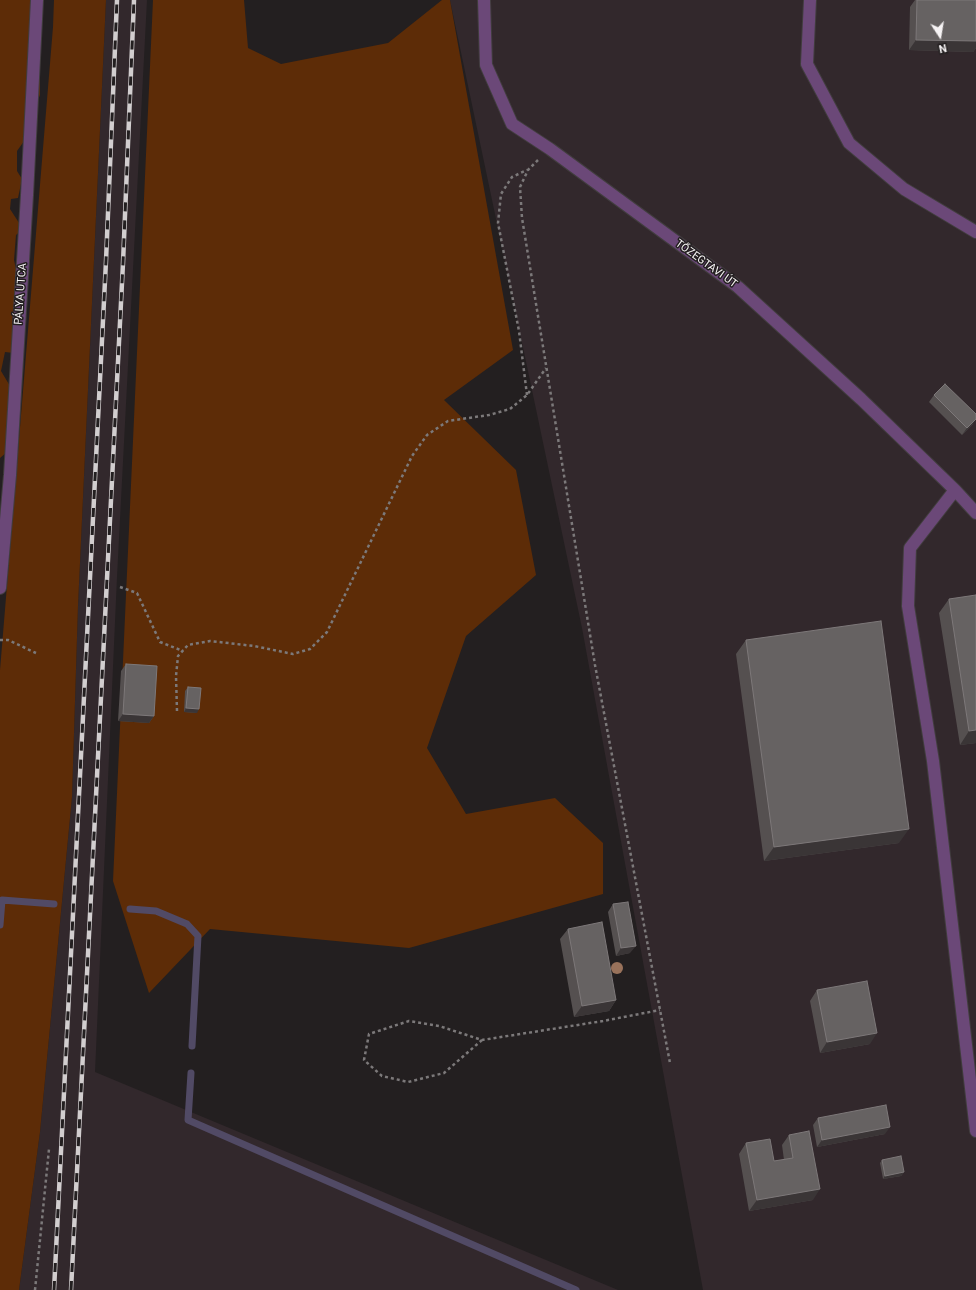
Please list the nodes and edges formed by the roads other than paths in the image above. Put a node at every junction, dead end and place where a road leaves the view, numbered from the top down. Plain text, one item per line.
1 (38, 0) edge
2 (484, 0) edge
3 (810, 0) edge
4 (976, 232) edge
5 (955, 490) junction
6 (976, 513) edge
7 (0, 588) edge
8 (976, 1131) edge

1 - 7 street, PÁLYA UTCA
2 - 5 street, TŐZEGTAVI ÚT
3 - 4 street
5 - 6 street, TŐZEGTAVI ÚT
5 - 8 street

